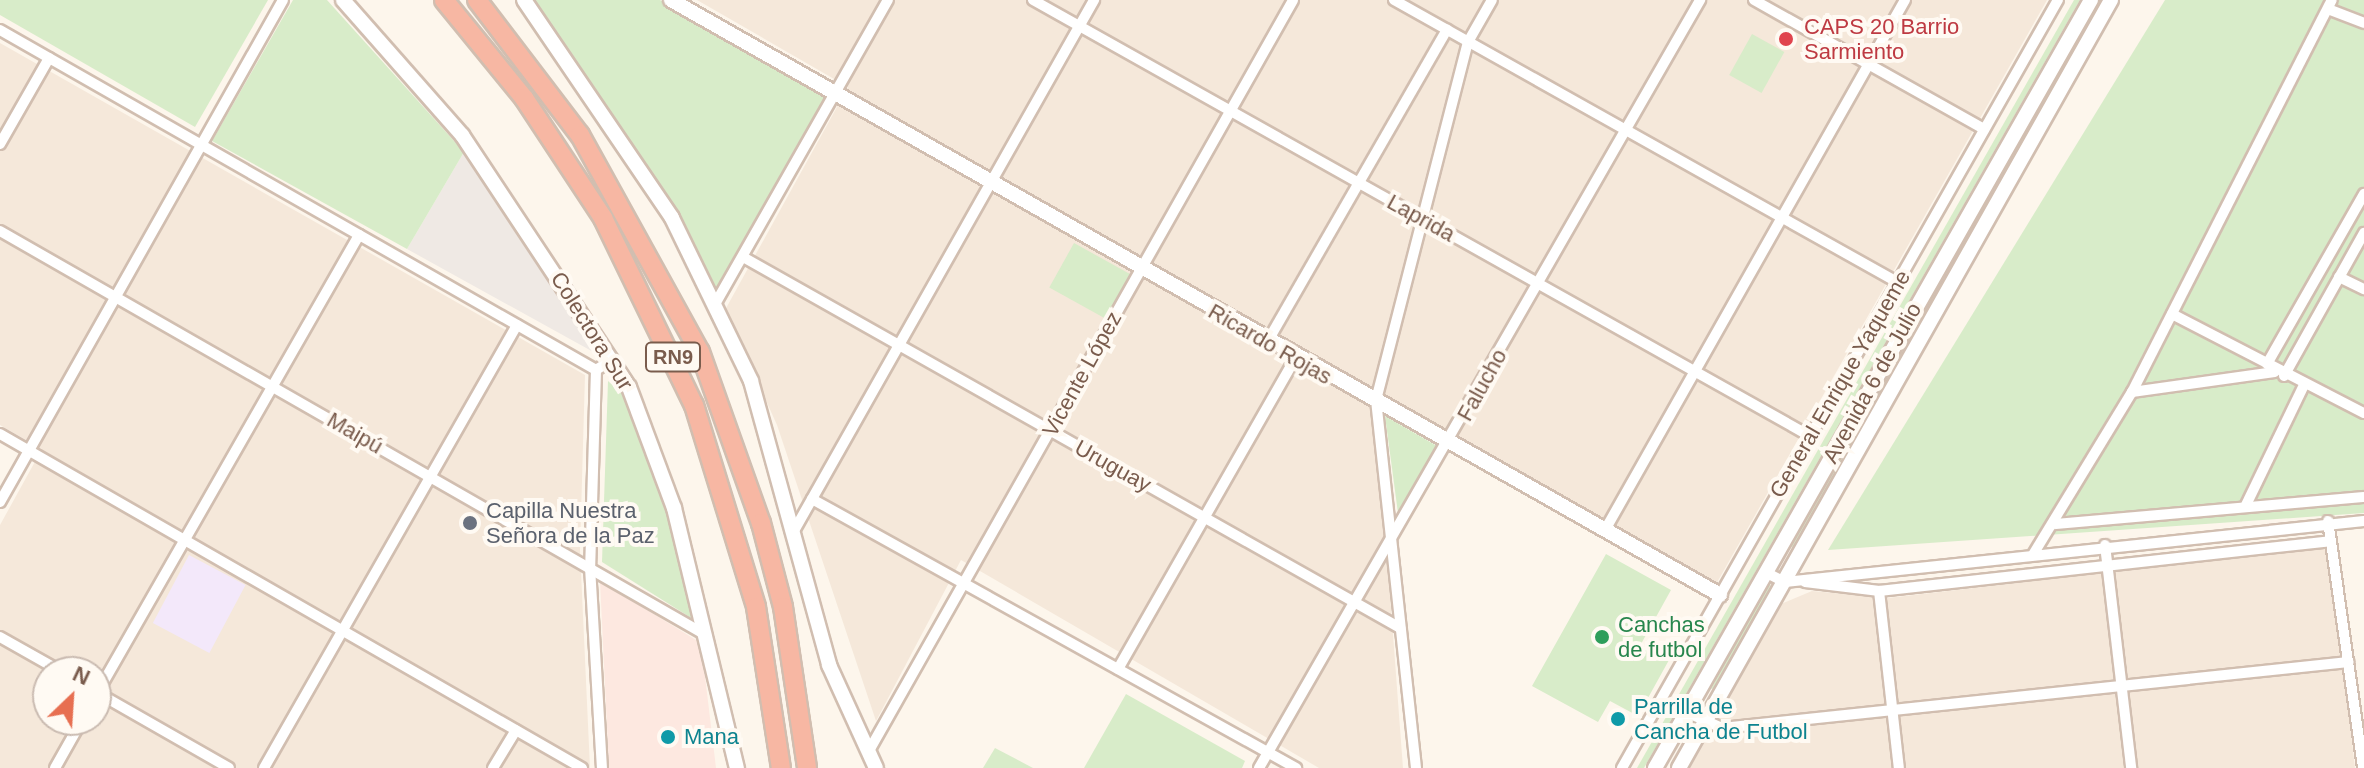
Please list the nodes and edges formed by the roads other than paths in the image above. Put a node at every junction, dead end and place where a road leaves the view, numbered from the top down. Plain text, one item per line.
1 (283, 0) edge
2 (343, 0) edge
3 (444, 0) edge
4 (477, 0) edge
5 (524, 0) edge
6 (671, 0) edge
7 (888, 0) edge
8 (1033, 0) edge
9 (1094, 0) edge
10 (1293, 0) edge
11 (1394, 0) edge
12 (1492, 0) edge
13 (1700, 0) edge
14 (1754, 0) edge
15 (1905, 0) edge
16 (2058, 0) edge
17 (2091, 0) edge
18 (2111, 0) edge
19 (2330, 5) edge
20 (2364, 23) edge
21 (1080, 26) junction
22 (0, 30) edge
23 (1447, 30) junction
24 (1468, 42) junction
25 (49, 58) junction
26 (1868, 64) junction
27 (830, 92) junction
28 (1230, 111) junction
29 (1984, 129) junction
30 (1626, 130) junction
31 (0, 144) edge
32 (202, 145) junction
33 (1359, 183) junction
34 (990, 184) junction
35 (2364, 194) edge
36 (1782, 217) junction
37 (1424, 220) junction
38 (0, 231) edge
39 (2364, 233) edge
40 (359, 235) junction
41 (743, 257) junction
42 (1141, 269) junction
43 (2339, 277) junction
44 (1897, 282) junction
45 (1539, 284) junction
46 (2364, 289) edge
47 (116, 297) junction
48 (714, 306) junction
49 (2172, 314) junction
50 (517, 325) junction
51 (1269, 339) junction
52 (899, 345) junction
53 (1296, 357) junction
54 (613, 359) junction
55 (596, 370) junction
56 (2275, 371) junction
57 (1695, 372) junction
58 (2304, 385) junction
59 (273, 386) junction
60 (2132, 392) junction
61 (1377, 402) junction
62 (2364, 413) edge
63 (1050, 430) junction
64 (0, 434) edge
65 (1810, 436) junction
66 (1449, 443) junction
67 (29, 451) junction
68 (431, 476) junction
69 (2364, 497) edge
70 (812, 499) junction
71 (0, 502) edge
72 (2246, 505) junction
73 (1205, 517) junction
74 (2328, 521) junction
75 (2364, 521) edge
76 (2055, 524) junction
77 (795, 529) junction
78 (1605, 530) junction
79 (1392, 534) junction
80 (185, 540) junction
81 (2330, 541) junction
82 (2105, 545) junction
83 (2034, 553) junction
84 (2107, 564) junction
85 (590, 567) junction
86 (1765, 572) junction
87 (1793, 581) junction
88 (964, 583) junction
89 (1879, 591) junction
90 (1719, 596) junction
91 (1354, 601) junction
92 (1400, 628) junction
93 (343, 631) junction
94 (0, 637) edge
95 (709, 637) junction
96 (34, 656) edge
97 (2349, 662) junction
98 (112, 667) edge
99 (1118, 669) junction
100 (2121, 687) junction
101 (112, 702) edge
102 (1686, 712) junction
103 (1892, 713) junction
104 (1704, 723) junction
105 (516, 730) junction
106 (73, 736) edge
107 (870, 749) junction
108 (1268, 753) junction
109 (55, 768) edge
110 (229, 768) edge
111 (264, 768) edge
112 (493, 768) edge
113 (582, 768) edge
114 (602, 768) edge
115 (737, 768) edge
116 (781, 768) edge
117 (807, 768) edge
118 (876, 768) edge
119 (1259, 768) edge
120 (1296, 768) edge
121 (1416, 768) edge
122 (1622, 768) edge
123 (1655, 768) edge
124 (1679, 768) edge
125 (1899, 768) edge
126 (2131, 768) edge
127 (2363, 768) edge

1 - 32 street
2 - 54 street, Colectora Sur
3 - 116 highway, RN9
4 - 117 highway, RN9
5 - 48 street
6 - 27 street, Ricardo Rojas
7 - 27 street
8 - 21 street, Laprida
9 - 21 street
10 - 28 street, Vicente López
11 - 23 street
12 - 24 street
13 - 30 street, Falucho
14 - 26 street
15 - 26 street
16 - 29 street, General Enrique Yaqueme
17 - 86 street, Avenida 6 de Julio
18 - 87 street, Avenida 6 de Julio
19 - 20 street
19 - 49 street
21 - 28 street, Laprida
21 - 34 street
22 - 25 street
23 - 24 street
23 - 33 street
24 - 30 street
24 - 37 street
25 - 31 street
25 - 32 street
26 - 29 street
26 - 36 street
27 - 34 street, Ricardo Rojas
27 - 41 street
28 - 33 street, Laprida
28 - 42 street, Vicente López
29 - 44 street, General Enrique Yaqueme
30 - 36 street
30 - 45 street, Falucho
32 - 40 street
32 - 47 street
33 - 37 street, Laprida
33 - 51 street
34 - 42 street, Ricardo Rojas
34 - 52 street
35 - 56 street
36 - 44 street
36 - 57 street
37 - 45 street, Laprida
37 - 61 street
38 - 47 street, Maipú
39 - 43 street
40 - 50 street
40 - 59 street
41 - 48 street
41 - 52 street, Uruguay
42 - 51 street, Ricardo Rojas
42 - 53 street, Ricardo Rojas
42 - 63 street, Vicente López
43 - 46 street
43 - 56 street
44 - 65 street, General Enrique Yaqueme
45 - 57 street, Laprida
45 - 66 street, Falucho
47 - 59 street, Maipú
47 - 67 street
48 - 77 street
49 - 56 street
49 - 60 street
50 - 55 street
50 - 68 street
51 - 53 street, Ricardo Rojas
52 - 63 street, Uruguay
52 - 70 street
53 - 61 street, Ricardo Rojas
53 - 73 street
54 - 55 street
54 - 95 street, Colectora Sur
55 - 85 street
56 - 58 street
56 - 60 street
57 - 65 street, Laprida
57 - 78 street
58 - 62 street
58 - 72 street
59 - 68 street, Maipú
59 - 80 street
60 - 76 street
61 - 66 street, Ricardo Rojas
61 - 79 street
63 - 73 street, Uruguay
63 - 88 street, Vicente López
64 - 67 street
65 - 90 street, General Enrique Yaqueme
66 - 78 street, Ricardo Rojas
66 - 79 street, Falucho
66 - 90 street, Ricardo Rojas
67 - 71 street
67 - 80 street
68 - 85 street, Maipú
68 - 93 street
69 - 72 street
70 - 77 street
70 - 88 street
72 - 76 street
73 - 91 street, Uruguay
73 - 99 street
74 - 75 street
74 - 81 street
74 - 82 street
76 - 83 street
77 - 107 street
78 - 90 street, Ricardo Rojas
79 - 91 street, Falucho
79 - 92 street
80 - 93 street
80 - 98 street
81 - 84 street
81 - 97 street
82 - 83 street
82 - 84 street
83 - 87 street
84 - 89 street
84 - 100 street
85 - 95 street, Maipú
85 - 114 street
86 - 87 street
86 - 102 street, Avenida 6 de Julio
87 - 89 street
87 - 104 street, Avenida 6 de Julio
88 - 99 street
88 - 107 street, Vicente López
89 - 103 street
90 - 122 street, General Enrique Yaqueme
91 - 92 street, Uruguay
91 - 108 street, Falucho
92 - 121 street
93 - 105 street
93 - 111 street
94 - 96 street
95 - 115 street, Colectora Sur
97 - 100 street
97 - 127 street
99 - 108 street
100 - 103 street
100 - 126 street
101 - 110 street
102 - 104 street
102 - 123 street, Avenida 6 de Julio
103 - 104 street
103 - 125 street
104 - 124 street, Avenida 6 de Julio
105 - 112 street
105 - 113 street
106 - 109 street
107 - 118 street
108 - 119 street, Falucho
108 - 120 street

